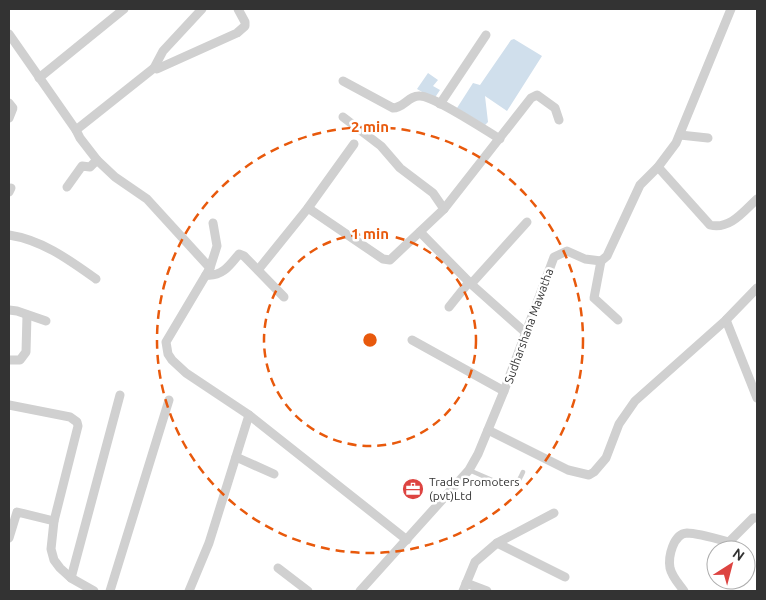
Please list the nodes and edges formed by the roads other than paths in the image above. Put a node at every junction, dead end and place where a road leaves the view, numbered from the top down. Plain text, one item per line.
1 (124, 9) edge
2 (202, 9) edge
3 (238, 9) edge
4 (731, 9) edge
5 (9, 34) edge
6 (486, 35) dead end
7 (154, 68) junction
8 (39, 78) junction
9 (343, 81) dead end
10 (9, 103) edge
11 (440, 104) junction
12 (343, 117) dead end
13 (9, 118) edge
14 (559, 120) dead end
15 (76, 130) junction
16 (680, 136) junction
17 (708, 138) dead end
18 (500, 139) junction
19 (354, 144) dead end
20 (97, 160) junction
21 (658, 167) junction
22 (66, 187) dead end
23 (757, 199) edge
24 (308, 208) junction
25 (444, 209) junction
26 (528, 222) dead end
27 (213, 223) dead end
28 (420, 232) junction
29 (9, 235) edge
30 (601, 261) junction
31 (258, 270) junction
32 (208, 272) junction
33 (96, 279) dead end
34 (470, 283) junction
35 (757, 288) edge
36 (284, 297) dead end
37 (449, 307) dead end
38 (9, 310) edge
39 (26, 315) junction
40 (46, 320) dead end
41 (618, 320) dead end
42 (726, 320) junction
43 (526, 333) junction
44 (412, 340) dead end
45 (9, 360) edge
46 (504, 391) junction
47 (120, 395) dead end
48 (757, 398) edge
49 (169, 400) dead end
50 (9, 405) edge
51 (249, 415) junction
52 (488, 430) junction
53 (236, 457) junction
54 (469, 470) junction
55 (524, 472) dead end
56 (274, 474) dead end
57 (554, 513) dead end
58 (757, 518) edge
59 (54, 521) junction
60 (9, 538) edge
61 (407, 540) junction
62 (497, 543) junction
63 (278, 568) dead end
64 (565, 577) dead end
65 (71, 578) junction
66 (465, 587) edge
67 (94, 591) edge
68 (110, 591) edge
69 (189, 591) edge
70 (308, 591) edge
71 (360, 591) edge
72 (487, 591) edge
73 (684, 591) edge

1 - 8 street
2 - 7 street
3 - 7 street
4 - 16 street
5 - 8 street
6 - 11 street
7 - 15 street
8 - 15 street
9 - 11 street
10 - 13 street
11 - 18 street
12 - 25 street
14 - 18 street
15 - 20 street
16 - 17 street
16 - 21 street
18 - 25 street
19 - 24 street
20 - 22 street
20 - 32 street
21 - 23 street
21 - 30 street
24 - 28 street
24 - 31 street
25 - 28 street
26 - 34 street
27 - 32 street
28 - 34 street
29 - 33 street
30 - 41 street
30 - 43 street, Sudharshana Mawatha
31 - 32 street
31 - 36 street
32 - 51 street
34 - 37 street
34 - 43 street
35 - 42 street
38 - 39 street
39 - 40 street
39 - 45 street
42 - 48 street
42 - 52 street
43 - 46 street, Sudharshana Mawatha
44 - 46 street
46 - 52 street, Sudharshana Mawatha
47 - 65 street
49 - 68 street
50 - 59 street
51 - 53 street
51 - 61 street
52 - 54 street, Sudharshana Mawatha
53 - 56 street
53 - 69 street
54 - 55 lane
54 - 61 street, Sudharshana Mawatha
57 - 62 street
58 - 73 street
59 - 60 street
59 - 65 street
61 - 71 street, Sudharshana Mawatha
62 - 64 street
62 - 66 street
63 - 70 street
65 - 67 street
66 - 72 street

